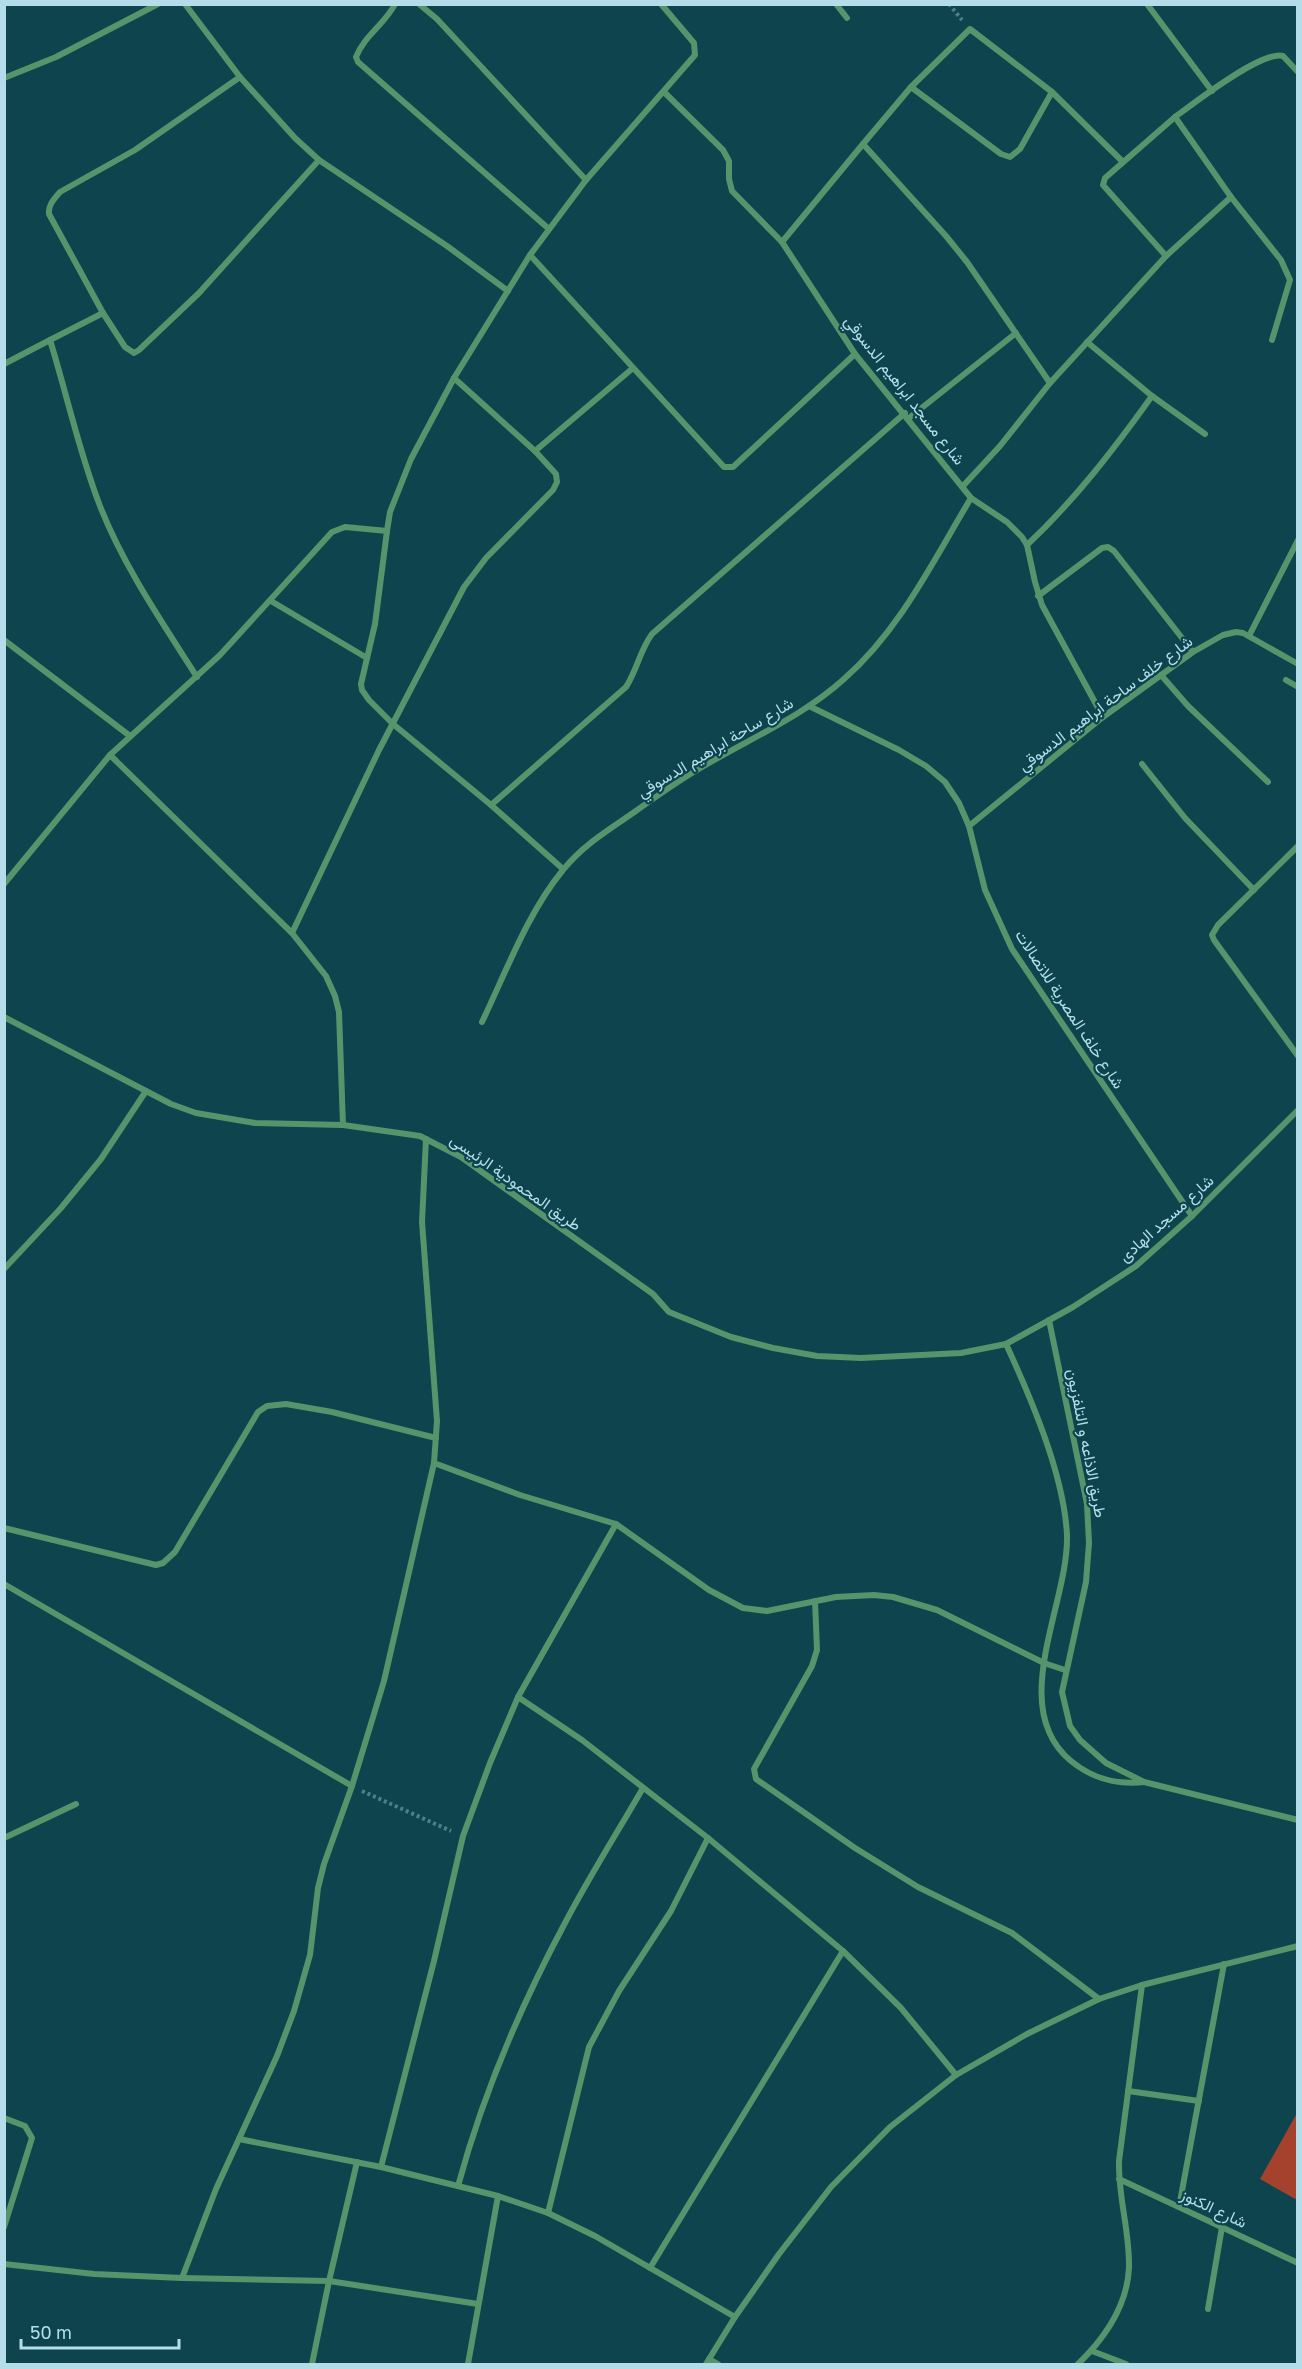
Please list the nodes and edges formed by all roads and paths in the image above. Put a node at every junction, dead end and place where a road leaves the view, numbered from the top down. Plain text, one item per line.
1 (158, 4) edge
2 (185, 4) edge
3 (395, 4) edge
4 (419, 4) edge
5 (660, 4) edge
6 (836, 4) edge
7 (949, 4) edge
8 (1147, 4) edge
9 (847, 18) dead end
10 (970, 29) junction
11 (1298, 72) edge
12 (240, 77) junction
13 (4, 78) edge
14 (911, 87) junction
15 (1212, 91) junction
16 (664, 92) junction
17 (1052, 92) junction
18 (1175, 117) junction
19 (863, 144) junction
20 (319, 160) junction
21 (1123, 162) junction
22 (586, 180) junction
23 (1232, 197) junction
24 (549, 229) junction
25 (782, 242) junction
26 (530, 255) junction
27 (1166, 256) junction
28 (508, 291) junction
29 (103, 313) junction
30 (1016, 333) junction
31 (1272, 339) dead end
32 (50, 340) junction
33 (1087, 342) junction
34 (855, 354) junction
35 (4, 364) edge
36 (633, 368) junction
37 (454, 378) junction
38 (1050, 383) junction
39 (1152, 396) junction
40 (907, 416) junction
41 (1205, 434) dead end
42 (535, 451) junction
43 (963, 486) junction
44 (972, 498) junction
45 (387, 531) junction
46 (1298, 540) edge
47 (1027, 545) junction
48 (1038, 596) junction
49 (271, 600) junction
50 (1249, 636) junction
51 (4, 640) edge
52 (1193, 652) junction
53 (368, 658) junction
54 (1298, 664) edge
55 (1161, 675) junction
56 (197, 677) junction
57 (1286, 680) dead end
58 (1298, 687) edge
59 (809, 706) junction
60 (1103, 717) junction
61 (393, 724) junction
62 (130, 736) junction
63 (110, 755) junction
64 (1142, 764) dead end
65 (1268, 782) dead end
66 (490, 805) junction
67 (969, 826) junction
68 (1298, 846) edge
69 (563, 869) junction
70 (4, 884) edge
71 (1254, 890) junction
72 (292, 933) junction
73 (4, 1017) edge
74 (482, 1022) dead end
75 (1298, 1056) edge
76 (146, 1090) junction
77 (1298, 1110) edge
78 (343, 1125) junction
79 (426, 1139) junction
80 (1192, 1216) junction
81 (4, 1269) edge
82 (1049, 1320) junction
83 (1006, 1344) junction
84 (436, 1438) junction
85 (434, 1463) junction
86 (616, 1524) junction
87 (4, 1528) edge
88 (4, 1584) edge
89 (815, 1601) junction
90 (1044, 1663) junction
91 (1065, 1670) junction
92 (518, 1697) junction
93 (1144, 1782) junction
94 (351, 1786) junction
95 (643, 1788) junction
96 (75, 1804) dead end
97 (1298, 1820) edge
98 (463, 1836) junction
99 (4, 1838) edge
100 (708, 1838) junction
101 (1298, 1946) edge
102 (843, 1951) junction
103 (1224, 1964) junction
104 (1142, 1985) junction
105 (1099, 2000) junction
106 (956, 2075) junction
107 (1128, 2091) junction
108 (1199, 2101) junction
109 (4, 2118) edge
110 (239, 2139) junction
111 (357, 2162) junction
112 (381, 2167) junction
113 (1119, 2179) junction
114 (458, 2186) junction
115 (498, 2196) junction
116 (1179, 2207) junction
117 (548, 2213) junction
118 (4, 2227) edge
119 (1222, 2227) junction
120 (1298, 2263) edge
121 (4, 2265) edge
122 (650, 2268) junction
123 (182, 2278) junction
124 (329, 2281) junction
125 (478, 2304) junction
126 (1208, 2309) dead end
127 (735, 2318) junction
128 (1092, 2351) junction
129 (708, 2362) edge
130 (312, 2364) edge
131 (468, 2364) edge
132 (718, 2364) edge
133 (1078, 2364) edge
134 (1126, 2364) edge

1 - 13 street
2 - 12 street
3 - 24 street
4 - 22 street
5 - 16 street
6 - 9 street
7 - 10 path
8 - 15 street
10 - 14 street
10 - 17 street
11 - 15 street
12 - 20 street
12 - 29 street
14 - 17 street
14 - 19 street
15 - 18 street
16 - 22 street
16 - 25 street, شارع مسجد ابراهيم الدسوقي
17 - 21 street
18 - 21 street
18 - 23 street
19 - 25 street
19 - 30 street
20 - 28 street
20 - 29 street
21 - 27 street
22 - 24 street
23 - 27 street
23 - 31 street
24 - 26 street
25 - 34 street, شارع مسجد ابراهيم الدسوقي
26 - 28 street
26 - 36 street
27 - 33 street
28 - 37 street
29 - 32 street
30 - 38 street
30 - 40 street
32 - 35 street
32 - 56 street
33 - 38 street
33 - 39 street
34 - 36 street
34 - 40 street, شارع مسجد ابراهيم الدسوقي
36 - 42 street
37 - 42 street
37 - 45 street
38 - 43 street
39 - 41 street
39 - 47 street
40 - 43 street, شارع مسجد ابراهيم الدسوقي
40 - 66 street
42 - 61 street
43 - 44 street, شارع مسجد ابراهيم الدسوقي
44 - 47 street, شارع مسجد ابراهيم الدسوقي
44 - 59 street, شارع ساحة ابراهيم الدسوقي
45 - 49 street
45 - 53 street
46 - 50 street
47 - 48 street, شارع مسجد ابراهيم الدسوقي
48 - 52 street
48 - 60 street, شارع مسجد ابراهيم الدسوقي
49 - 53 street
49 - 56 street
50 - 52 street, شارع خلف ساحة ابراهيم الدسوقي
50 - 54 street
51 - 62 street
52 - 55 street, شارع خلف ساحة ابراهيم الدسوقي
53 - 61 street
55 - 60 street, شارع خلف ساحة ابراهيم الدسوقي
55 - 65 street
56 - 62 street
57 - 58 street
59 - 67 street, شارع خلف المصرية للاتصالات
59 - 69 street, شارع ساحة ابراهيم الدسوقي
60 - 67 street, شارع خلف ساحة ابراهيم الدسوقي
61 - 66 street
61 - 72 street
62 - 63 street
63 - 70 street
63 - 72 street
64 - 71 street
66 - 69 street
67 - 80 street, شارع خلف المصرية للاتصالات
68 - 71 street
69 - 74 street, شارع ساحة ابراهيم الدسوقي
71 - 75 street
72 - 78 street
73 - 76 street, طريق المحمودية الرئيسى
76 - 78 street, طريق المحمودية الرئيسى
76 - 81 street
77 - 80 street, شارع مسجد الهادى
78 - 79 street, طريق المحمودية الرئيسى
79 - 83 street, طريق المحمودية الرئيسى
79 - 84 street
80 - 82 street, شارع مسجد الهادى
82 - 83 street, شارع مسجد الهادى
82 - 91 street, طريق الاذاعه و التلفزيون
83 - 90 street, طريق الاذاعه و التلفزيون
84 - 85 street
84 - 87 street
85 - 86 street
85 - 94 street
86 - 89 street
86 - 92 street
88 - 94 street
89 - 90 street
89 - 105 street
90 - 91 street
90 - 93 street, طريق الاذاعه و التلفزيون
91 - 93 street, طريق الاذاعه و التلفزيون
92 - 95 street
92 - 98 street
93 - 97 street, طريق الاذاعه و التلفزيون
94 - 98 path
94 - 110 street
95 - 100 street
95 - 114 street
96 - 99 street
98 - 112 street
100 - 102 street
100 - 117 street
101 - 103 street
102 - 106 street
102 - 122 street
103 - 104 street
103 - 108 street
104 - 105 street
104 - 107 street
105 - 106 street
106 - 127 street
107 - 108 street
107 - 113 street
108 - 116 street
109 - 118 street
110 - 111 street
110 - 123 street
111 - 112 street
111 - 124 street
112 - 114 street
113 - 116 street, شارع الكنوز
113 - 128 street
114 - 115 street
115 - 117 street
115 - 125 street
116 - 119 street, شارع الكنوز
117 - 122 street
119 - 120 street, شارع الكنوز
119 - 126 street
121 - 123 street
122 - 127 street
123 - 124 street
124 - 125 street
124 - 130 street
125 - 131 street
127 - 129 street
128 - 133 street
128 - 134 street
129 - 132 street

